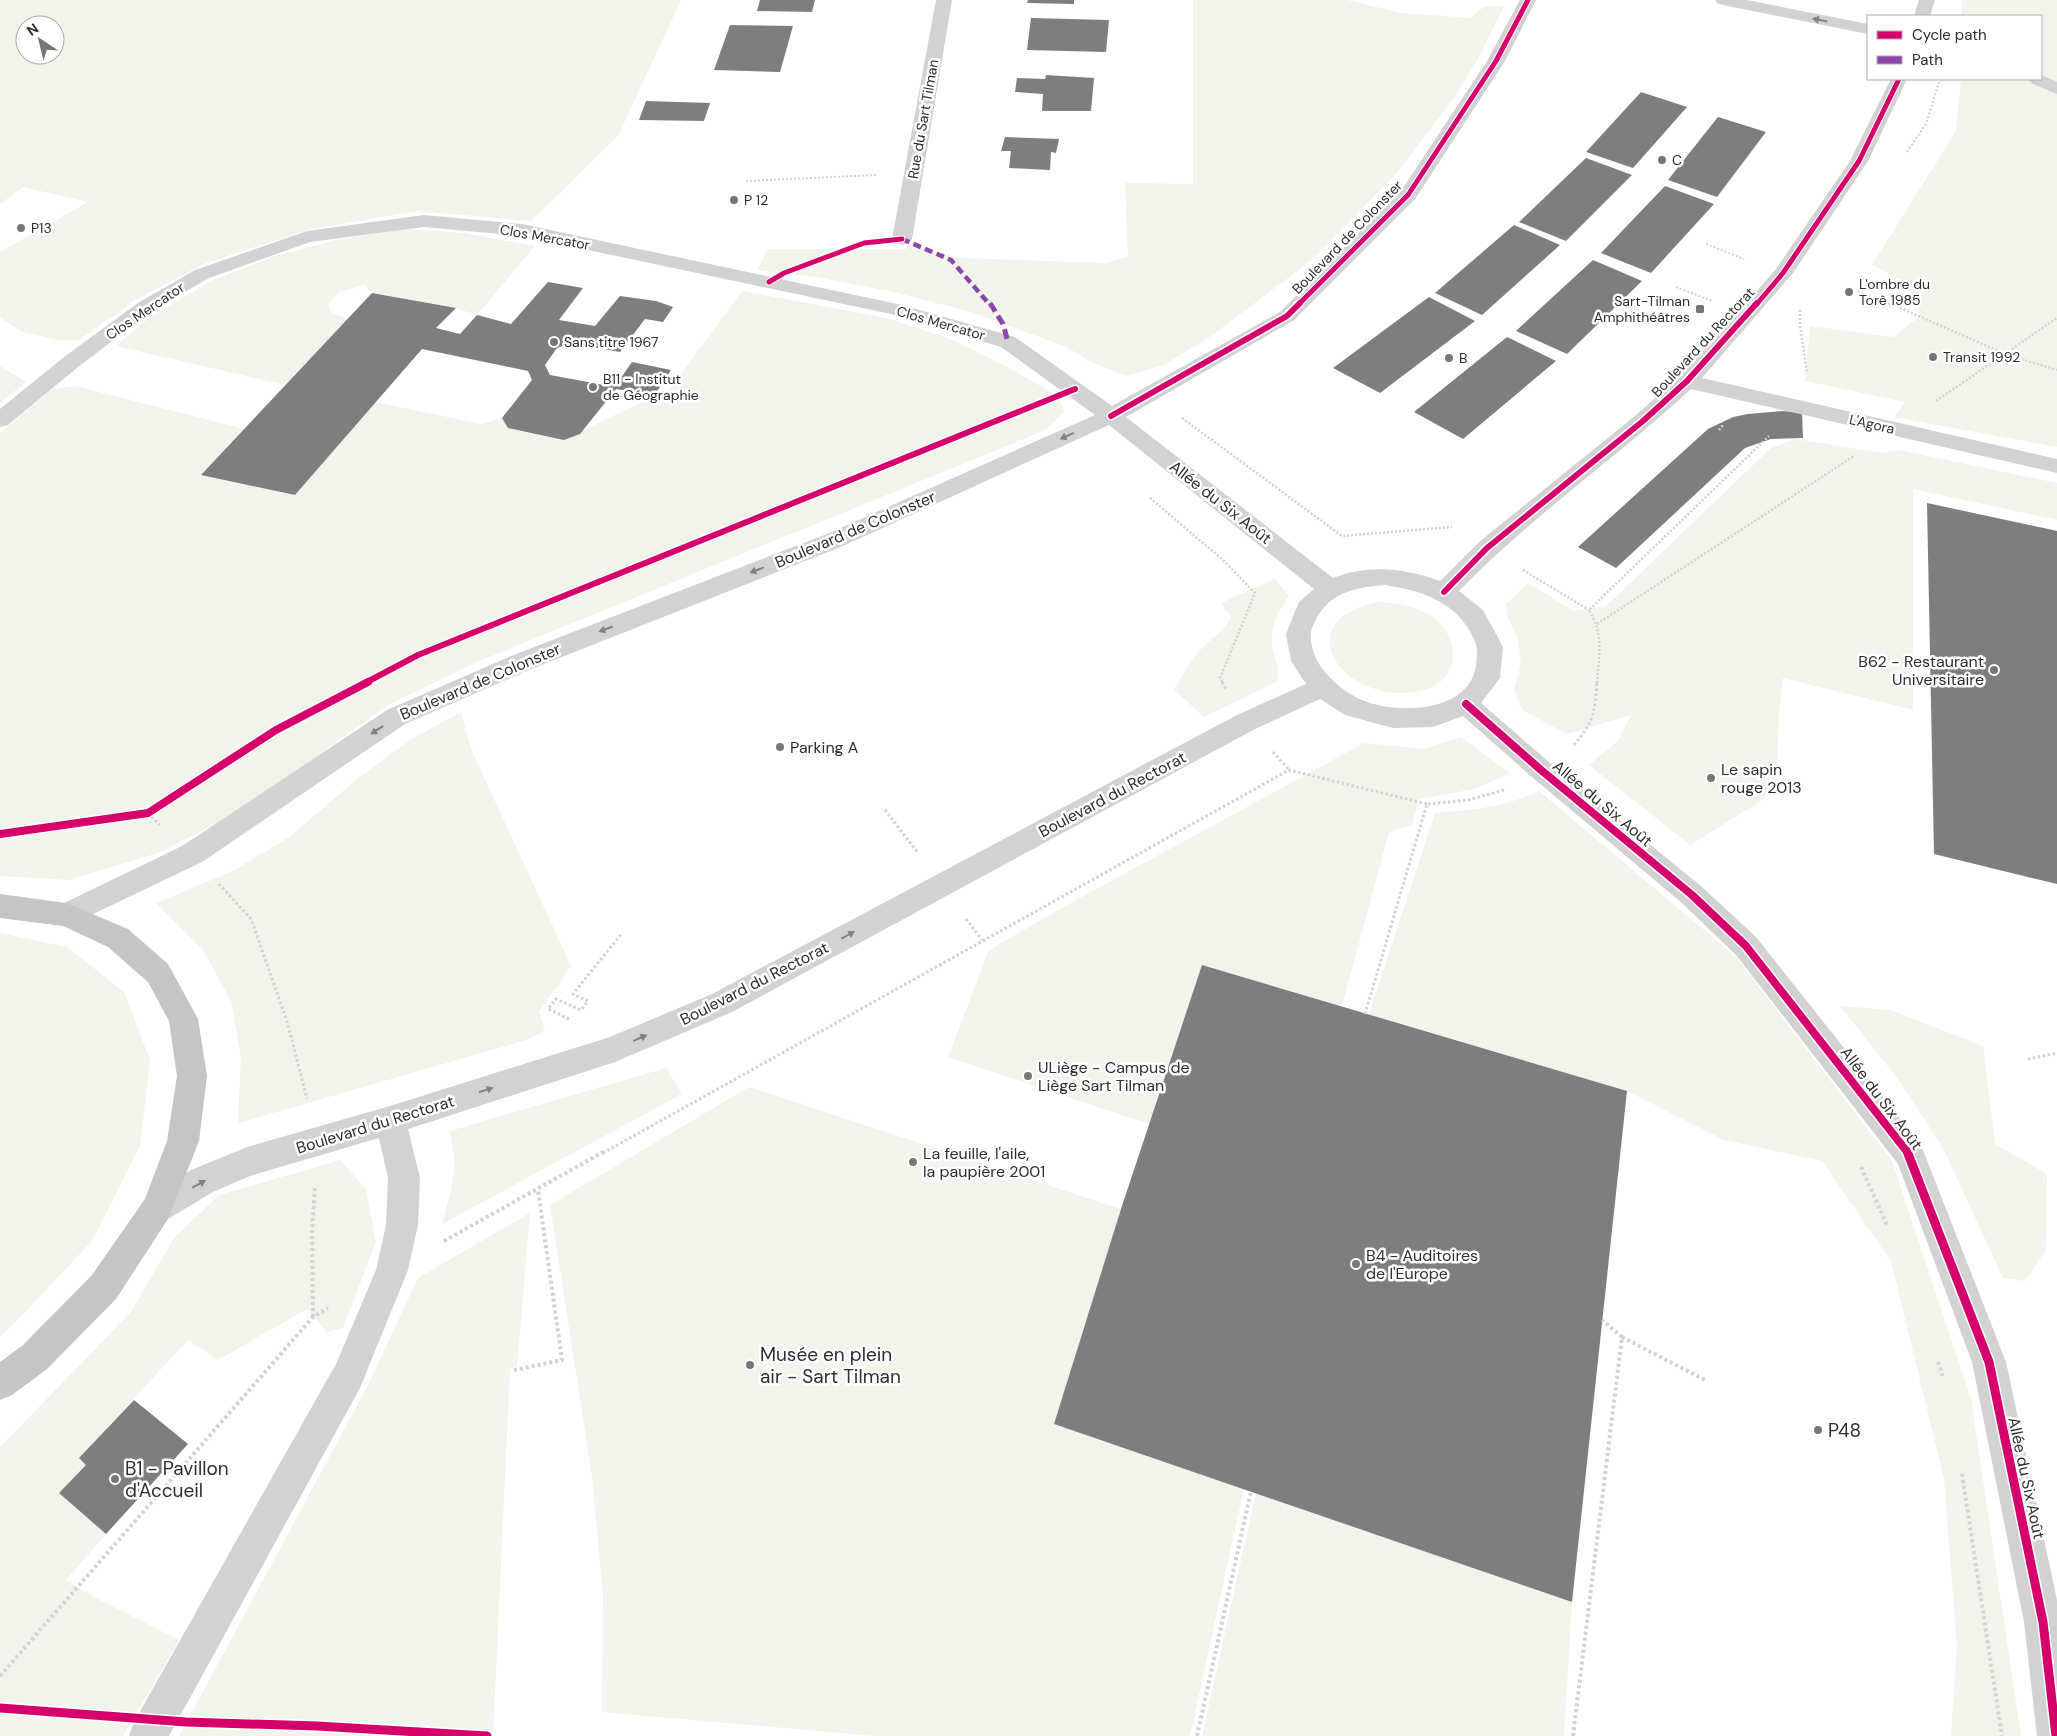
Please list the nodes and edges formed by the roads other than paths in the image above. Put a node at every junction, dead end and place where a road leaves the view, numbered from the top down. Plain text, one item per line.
1 (944, 0) edge
2 (1528, 0) edge
3 (1723, 0) edge
4 (1926, 0) edge
5 (1922, 15) edge
6 (1867, 29) edge
7 (1899, 80) edge
8 (2039, 80) edge
9 (2057, 88) edge
10 (902, 239) dead end
11 (1687, 381) junction
12 (1111, 416) junction
13 (0, 420) edge
14 (2057, 466) edge
15 (1330, 589) junction
16 (1444, 592) junction
17 (1322, 687) junction
18 (1466, 704) junction
19 (0, 906) edge
20 (66, 915) junction
21 (390, 1120) junction
22 (157, 1208) junction
23 (0, 1382) edge
24 (148, 1736) edge
25 (2056, 1736) edge

1 - 10 street, Rue du Sart Tilman
2 - 12 street, Boulevard de Colonster
6 -> 3 street
4 - 5 street
7 - 11 street, Boulevard du Rectorat
8 - 9 street
11 - 14 street, L'Agora
11 - 16 street, Boulevard du Rectorat
12 - 13 street, Clos Mercator
12 - 15 street, Allée du Six Août
12 -> 20 street, Boulevard de Colonster
15 - 16 street
15 - 17 street
16 - 18 street
17 - 18 street
21 -> 17 street, Boulevard du Rectorat
18 - 25 street, Allée du Six Août
19 - 20 main road
20 - 22 main road
22 -> 21 street, Boulevard du Rectorat
21 - 24 street
22 - 23 main road

